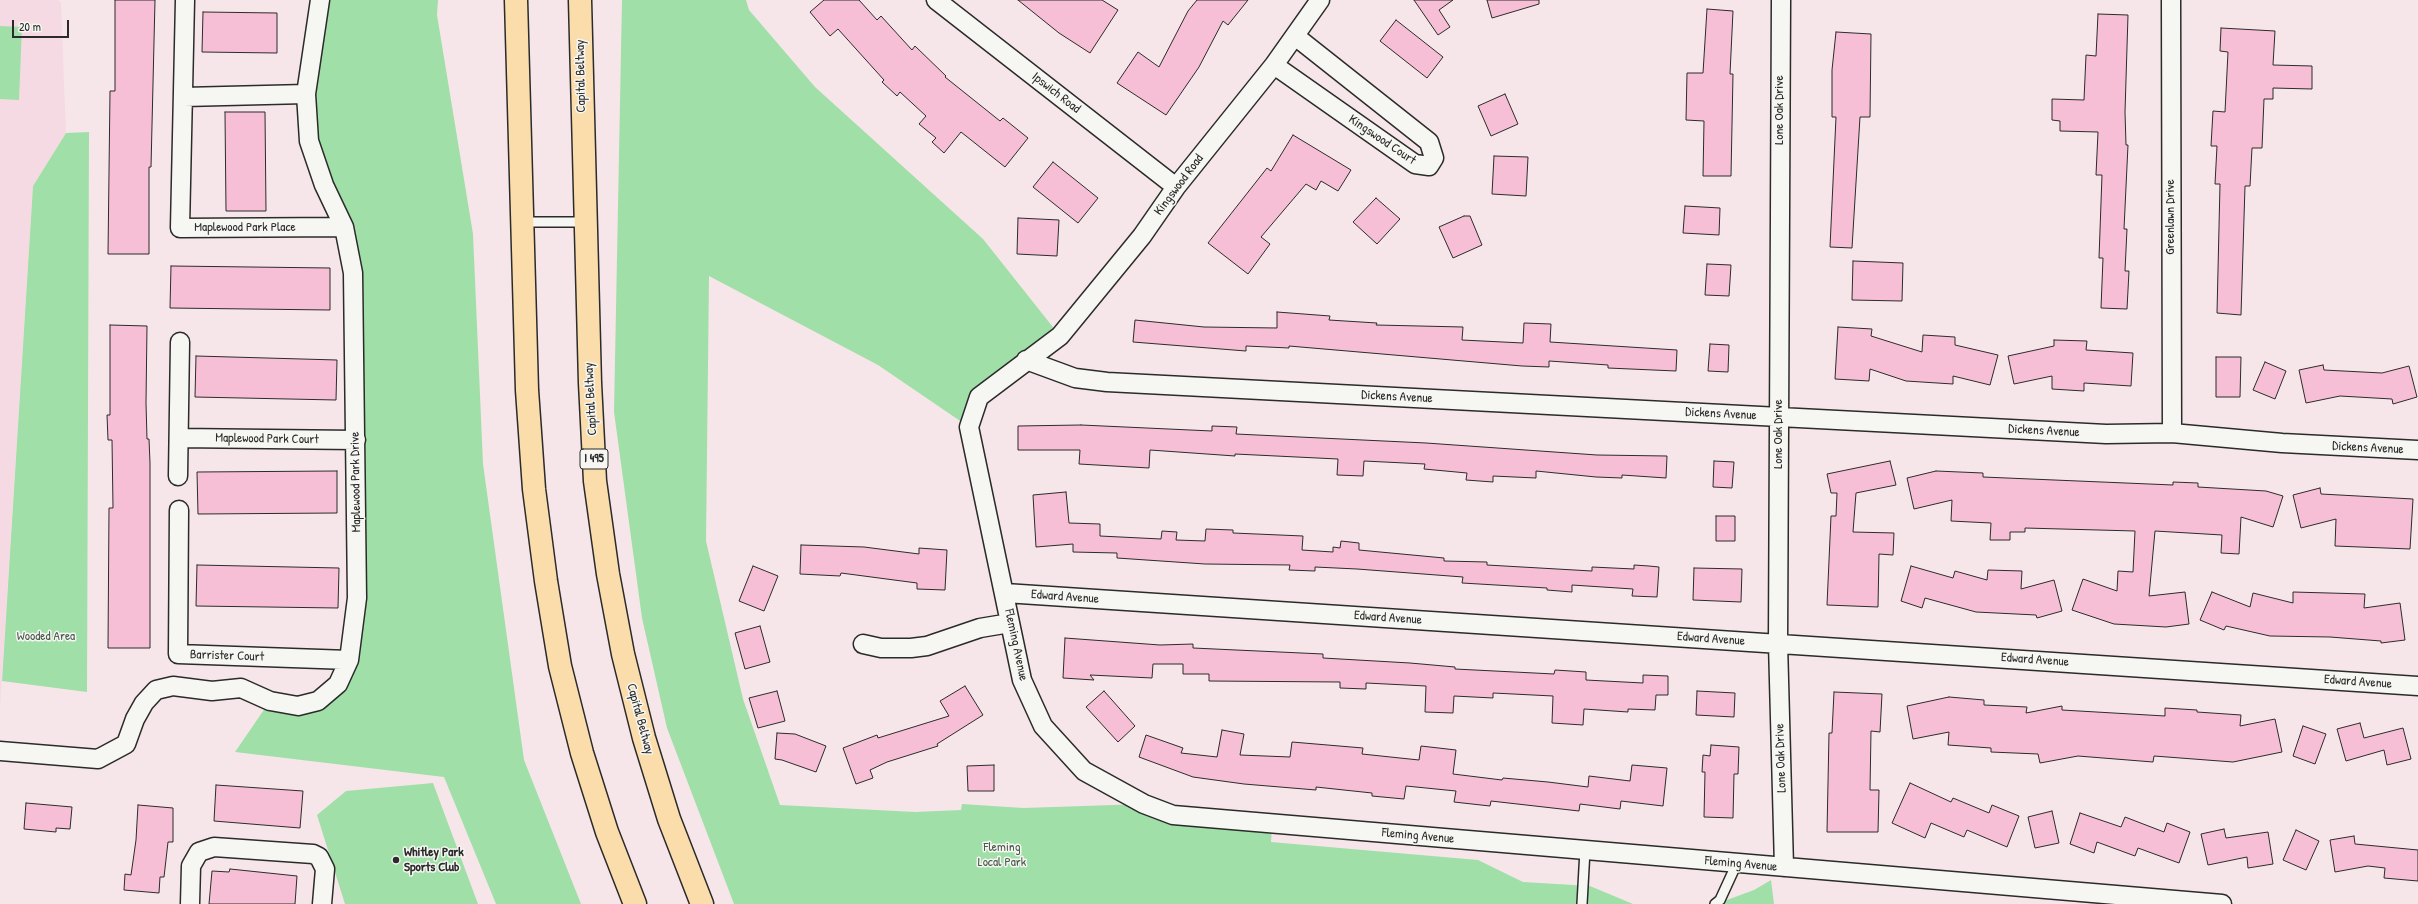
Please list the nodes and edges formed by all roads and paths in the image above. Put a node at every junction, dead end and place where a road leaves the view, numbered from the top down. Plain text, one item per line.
1 (185, 0) edge
2 (320, 0) edge
3 (516, 0) edge
4 (580, 0) edge
5 (936, 0) edge
6 (1320, 0) edge
7 (1781, 0) edge
8 (2171, 0) edge
9 (1295, 36) junction
10 (1274, 65) junction
11 (306, 94) junction
12 (184, 97) junction
13 (1176, 187) junction
14 (523, 222) junction
15 (585, 222) junction
16 (344, 227) junction
17 (180, 342) dead end
18 (1026, 360) junction
19 (1780, 417) junction
20 (2172, 433) junction
21 (179, 438) junction
22 (356, 440) junction
23 (2418, 450) edge
24 (178, 476) dead end
25 (179, 510) dead end
26 (1005, 593) junction
27 (1010, 623) junction
28 (1778, 643) junction
29 (863, 644) dead end
30 (349, 660) junction
31 (2418, 686) edge
32 (0, 751) edge
33 (1584, 850) junction
34 (1737, 863) junction
35 (1784, 867) junction
36 (2083, 898) edge
37 (190, 904) edge
38 (322, 904) edge
39 (635, 904) edge
40 (702, 904) edge
41 (1582, 904) edge
42 (1715, 904) edge
43 (2222, 904) edge

1 - 12 street, Maplewood Park Place
2 - 11 street, Maplewood Park Drive
3 - 14 highway
4 - 15 highway, Capital Beltway / I 495
5 - 13 street, Ipswich Road
6 - 9 street, Kingswood Road
7 - 19 street, Lone Oak Drive
8 - 20 street, Greenlawn Drive
9 - 10 street, Kingswood Road
9 - 10 street, Kingswood Court
10 - 13 street, Kingswood Road
11 - 12 street
11 - 16 street, Maplewood Park Drive
12 - 16 street, Maplewood Park Place
13 - 18 street, Kingswood Road
14 - 15 lane
14 - 39 highway
15 - 40 highway, Capital Beltway / I 495
16 - 22 street, Maplewood Park Drive
17 - 21 street
18 - 19 street, Dickens Avenue
18 - 26 street, Fleming Avenue
19 - 20 street, Dickens Avenue
19 - 28 street, Lone Oak Drive
20 - 23 street, Dickens Avenue
21 - 22 street, Maplewood Park Court
21 - 24 street
22 - 30 street, Maplewood Park Drive
25 - 30 street, Barrister Court
26 - 27 street, Fleming Avenue
26 - 28 street, Edward Avenue
27 - 29 street
27 - 33 street, Fleming Avenue
28 - 31 street, Edward Avenue
28 - 35 street, Lone Oak Drive
30 - 32 street, Maplewood Park Drive
33 - 34 street, Fleming Avenue
33 - 41 lane
34 - 35 street, Fleming Avenue
34 - 42 lane
35 - 36 street, Fleming Avenue
36 - 43 street, Fleming Avenue
37 - 38 street

